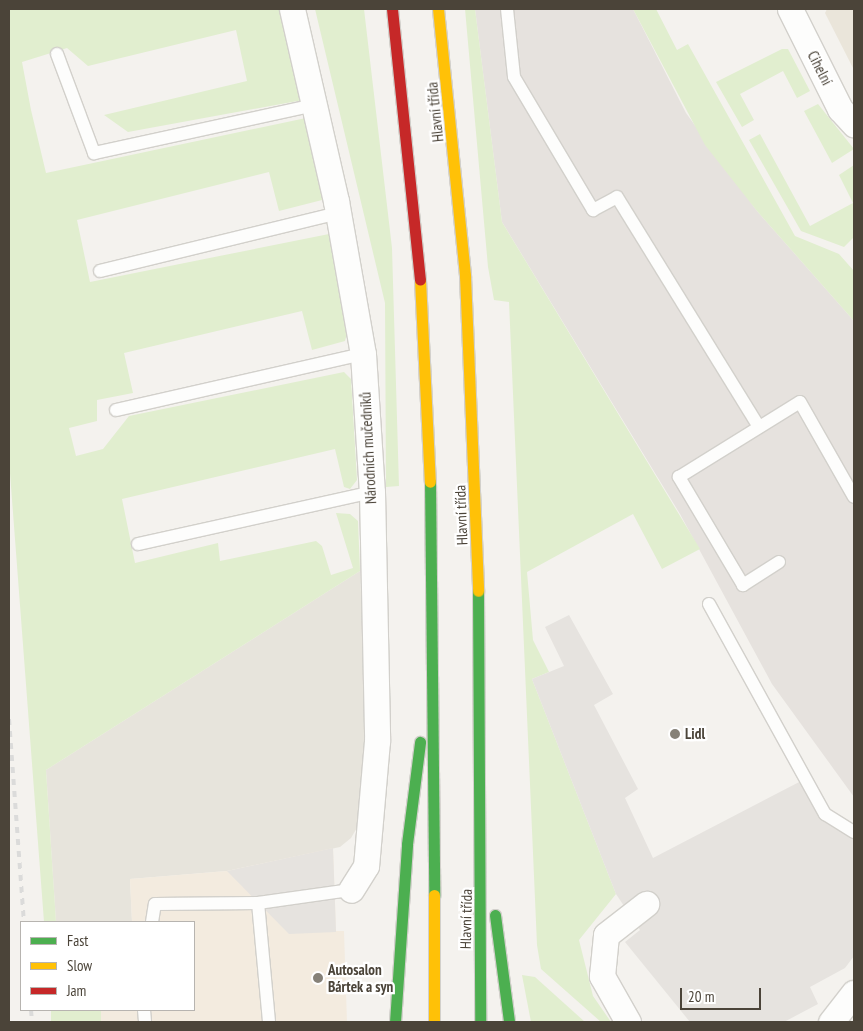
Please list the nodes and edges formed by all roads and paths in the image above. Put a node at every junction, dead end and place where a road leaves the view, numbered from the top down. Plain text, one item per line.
1 (292, 9) edge
2 (392, 9) edge
3 (438, 9) edge
4 (507, 9) edge
5 (790, 9) edge
6 (57, 54) dead end
7 (314, 105) junction
8 (854, 124) edge
9 (338, 213) junction
10 (100, 271) dead end
11 (363, 354) junction
12 (116, 410) dead end
13 (759, 427) junction
14 (372, 492) junction
15 (854, 497) edge
16 (138, 544) dead end
17 (779, 562) dead end
18 (709, 604) dead end
19 (434, 637) junction
20 (482, 816) junction
21 (854, 832) edge
22 (351, 890) joint
23 (258, 903) junction
24 (646, 904) dead end
25 (152, 921) edge
26 (854, 992) edge
27 (269, 1021) dead end
28 (395, 1022) edge
29 (434, 1022) edge
30 (480, 1022) edge
31 (510, 1022) edge
32 (628, 1022) edge
33 (831, 1022) edge

1 - 7 street, Národních mučedníků
2 - 19 main road
3 - 20 main road, Hlavní třída
4 - 13 lane
5 - 8 street, Cihelní
6 - 7 lane
7 - 9 street, Národních mučedníků
9 - 10 lane
9 - 11 street, Národních mučedníků
11 - 12 lane
11 - 14 street, Národních mučedníků
13 - 15 lane
13 - 17 lane
14 - 16 lane
14 - 22 street, Národních mučedníků
18 - 21 lane
19 - 28 main road
19 - 29 main road
20 - 30 main road, Hlavní třída
20 - 31 main road
22 - 23 lane
23 - 25 lane
23 - 27 lane
24 - 32 street
26 - 33 street

